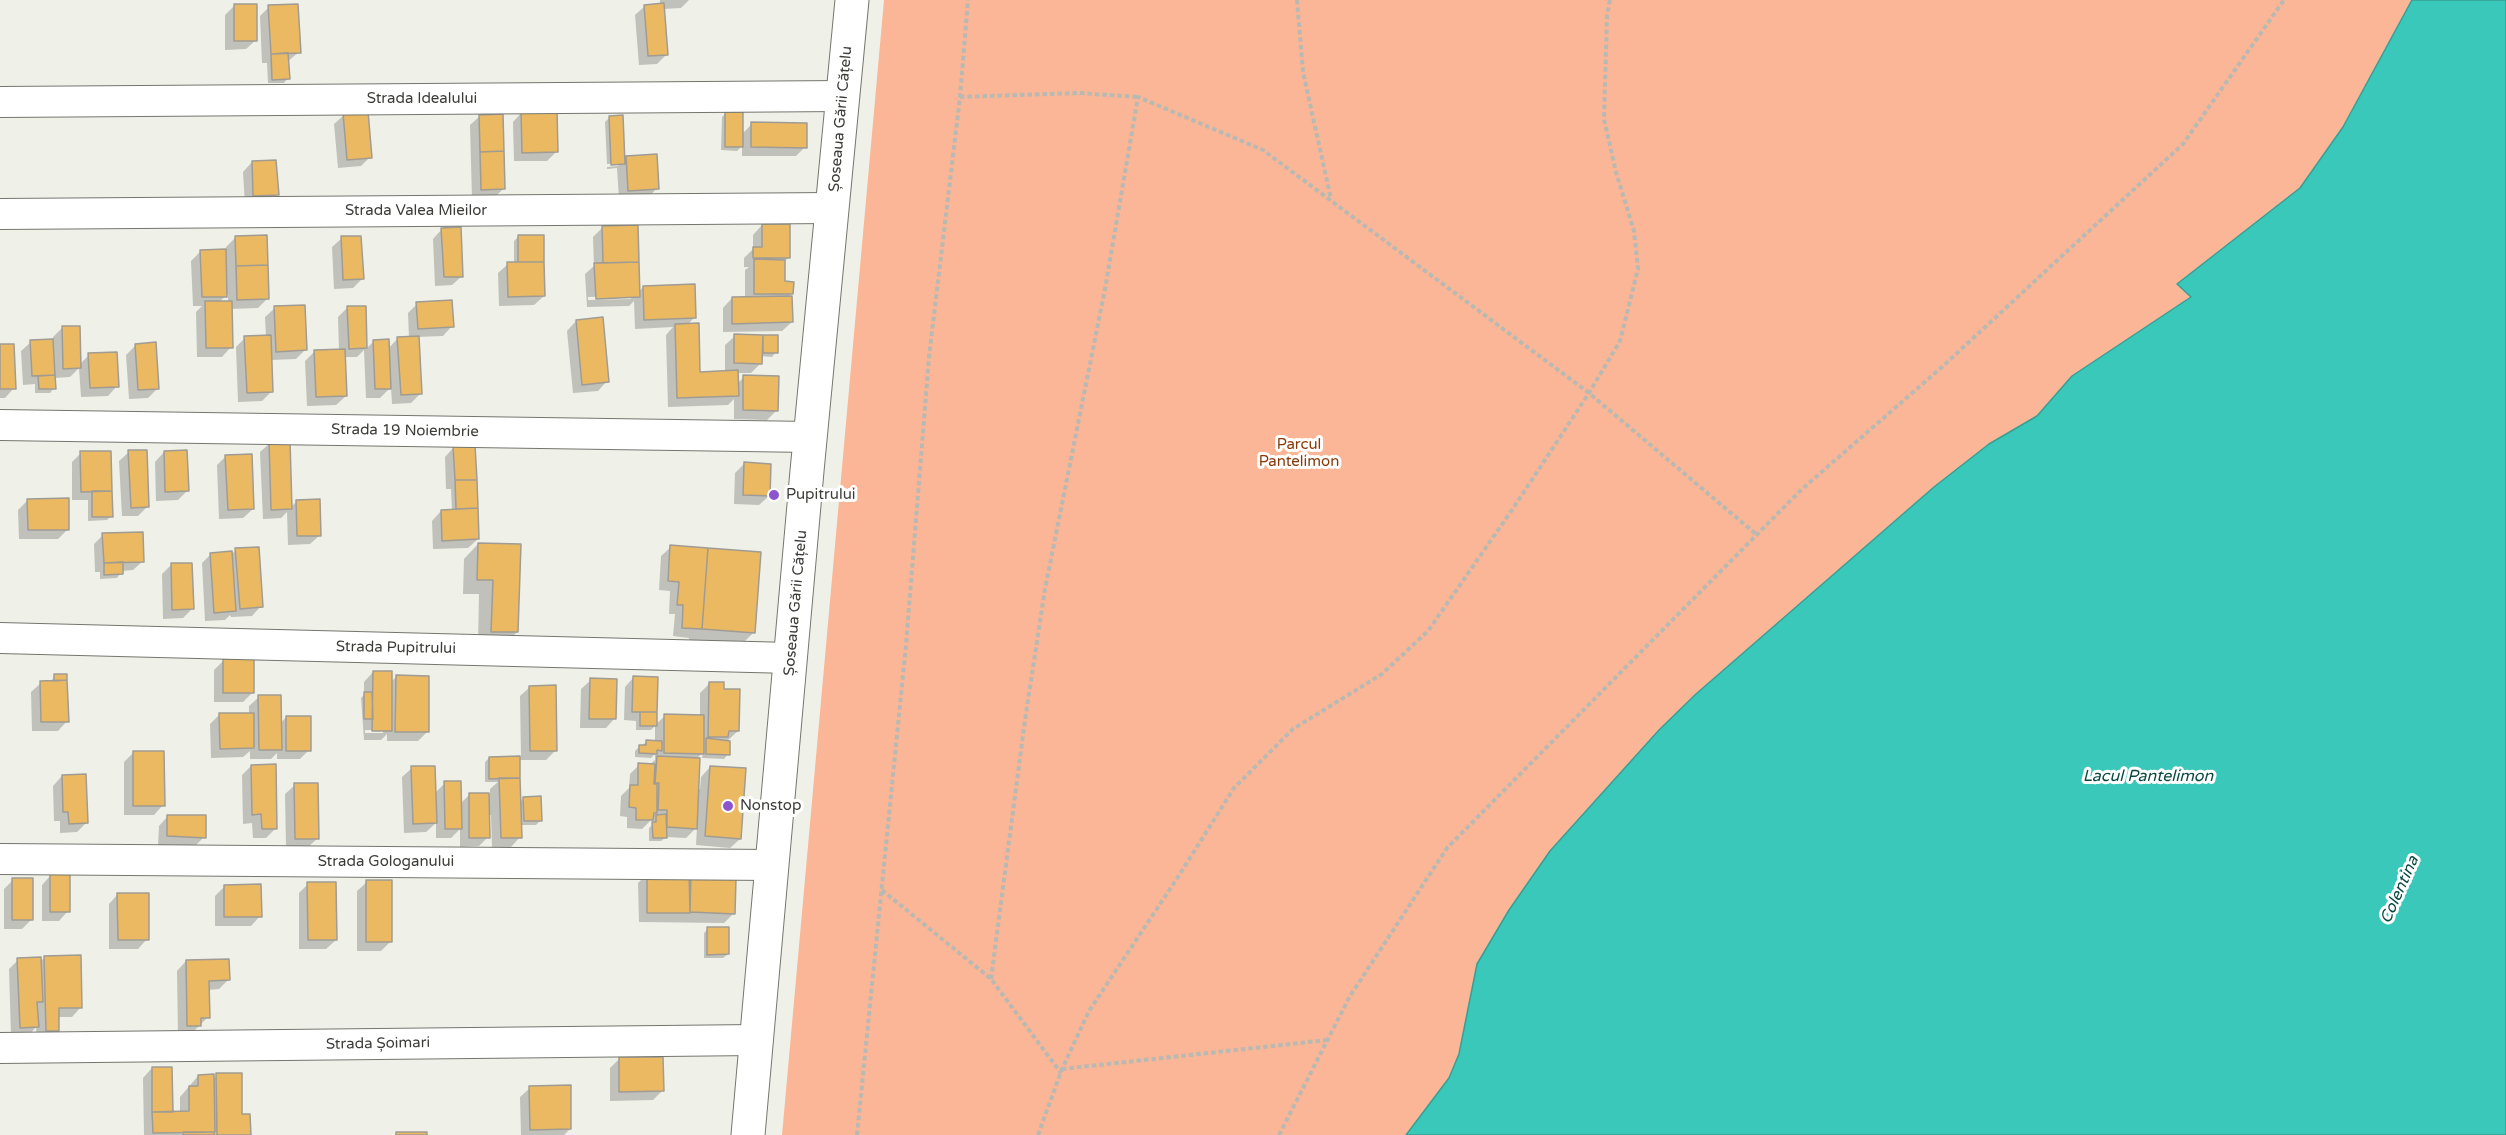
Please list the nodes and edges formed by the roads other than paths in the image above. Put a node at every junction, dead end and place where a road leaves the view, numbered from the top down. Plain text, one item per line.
1 (852, 0) edge
2 (843, 96) junction
3 (0, 102) edge
4 (832, 208) junction
5 (0, 214) edge
6 (0, 425) edge
7 (811, 437) junction
8 (0, 638) edge
9 (791, 658) junction
10 (0, 859) edge
11 (772, 865) junction
12 (756, 1040) junction
13 (0, 1048) edge
14 (748, 1135) edge

1 - 2 main road, Șoseaua Gării Cățelu
2 - 3 street, Strada Idealului
2 - 4 main road, Șoseaua Gării Cățelu
4 - 5 street, Strada Valea Mieilor
4 - 7 main road, Șoseaua Gării Cățelu
6 - 7 street, Strada 19 Noiembrie
7 - 9 main road, Șoseaua Gării Cățelu
8 - 9 street, Strada Pupitrului
9 - 11 main road, Șoseaua Gării Cățelu
10 - 11 street, Strada Gologanului
11 - 12 main road, Șoseaua Gării Cățelu
12 - 13 street, Strada Șoimari
12 - 14 main road, Șoseaua Gării Cățelu

